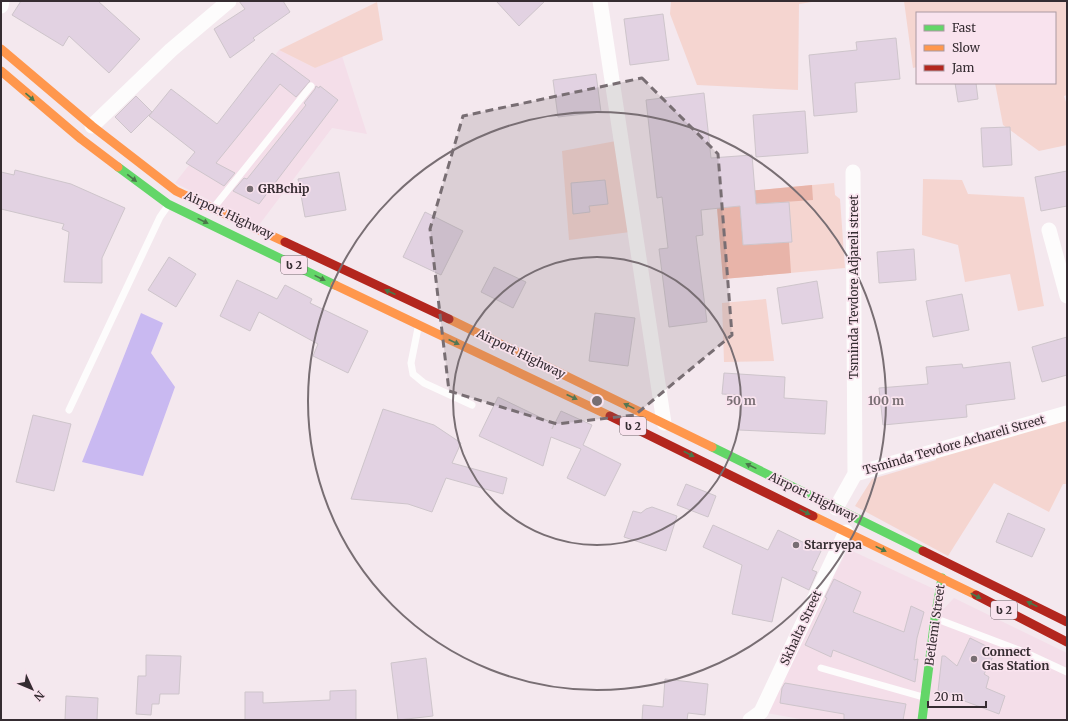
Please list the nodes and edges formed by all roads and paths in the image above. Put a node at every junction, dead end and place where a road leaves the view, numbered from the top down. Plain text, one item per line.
1 (2, 1) edge
2 (229, 1) edge
3 (600, 1) edge
4 (1, 6) edge
5 (1, 49) edge
6 (1, 71) edge
7 (311, 86) dead end
8 (92, 126) junction
9 (853, 172) dead end
10 (168, 204) junction
11 (214, 208) junction
12 (1049, 230) dead end
13 (1067, 296) edge
14 (419, 326) junction
15 (472, 405) dead end
16 (69, 410) dead end
17 (1067, 412) edge
18 (664, 423) junction
19 (855, 474) junction
20 (836, 508) junction
21 (846, 532) junction
22 (942, 578) junction
23 (935, 618) junction
24 (1067, 622) edge
25 (1067, 642) edge
26 (821, 668) dead end
27 (1067, 672) edge
28 (925, 697) junction
29 (750, 720) edge
30 (922, 720) edge

1 - 4 street
2 - 8 street
3 - 18 street
5 - 8 main road, Airport Highway / ს 2
6 -> 10 main road, Airport Highway / ს 2
7 - 11 lane
8 - 11 main road, Airport Highway / ს 2
9 - 19 street, Tsminda Tevdore Adjareli street
10 -> 14 main road, Airport Highway / ს 2
10 - 16 lane
18 -> 11 main road, Airport Highway / ს 2
12 - 13 street
14 - 15 lane
14 -> 21 main road, Airport Highway / ს 2
17 - 19 street, Tsminda Tevdore Achareli Street
20 -> 18 main road, Airport Highway / ს 2
19 - 20 street, Tsminda Tevdore Achareli Street
24 -> 20 main road, Airport Highway / ს 2
21 -> 22 main road, Airport Highway / ს 2
21 - 29 street, Skhalta Street
22 - 23 main road, Betlemi Street
22 -> 25 main road, Airport Highway / ს 2
23 - 27 lane
23 - 28 main road, Betlemi Street
26 - 28 lane
28 - 30 main road, Betlemi Street

